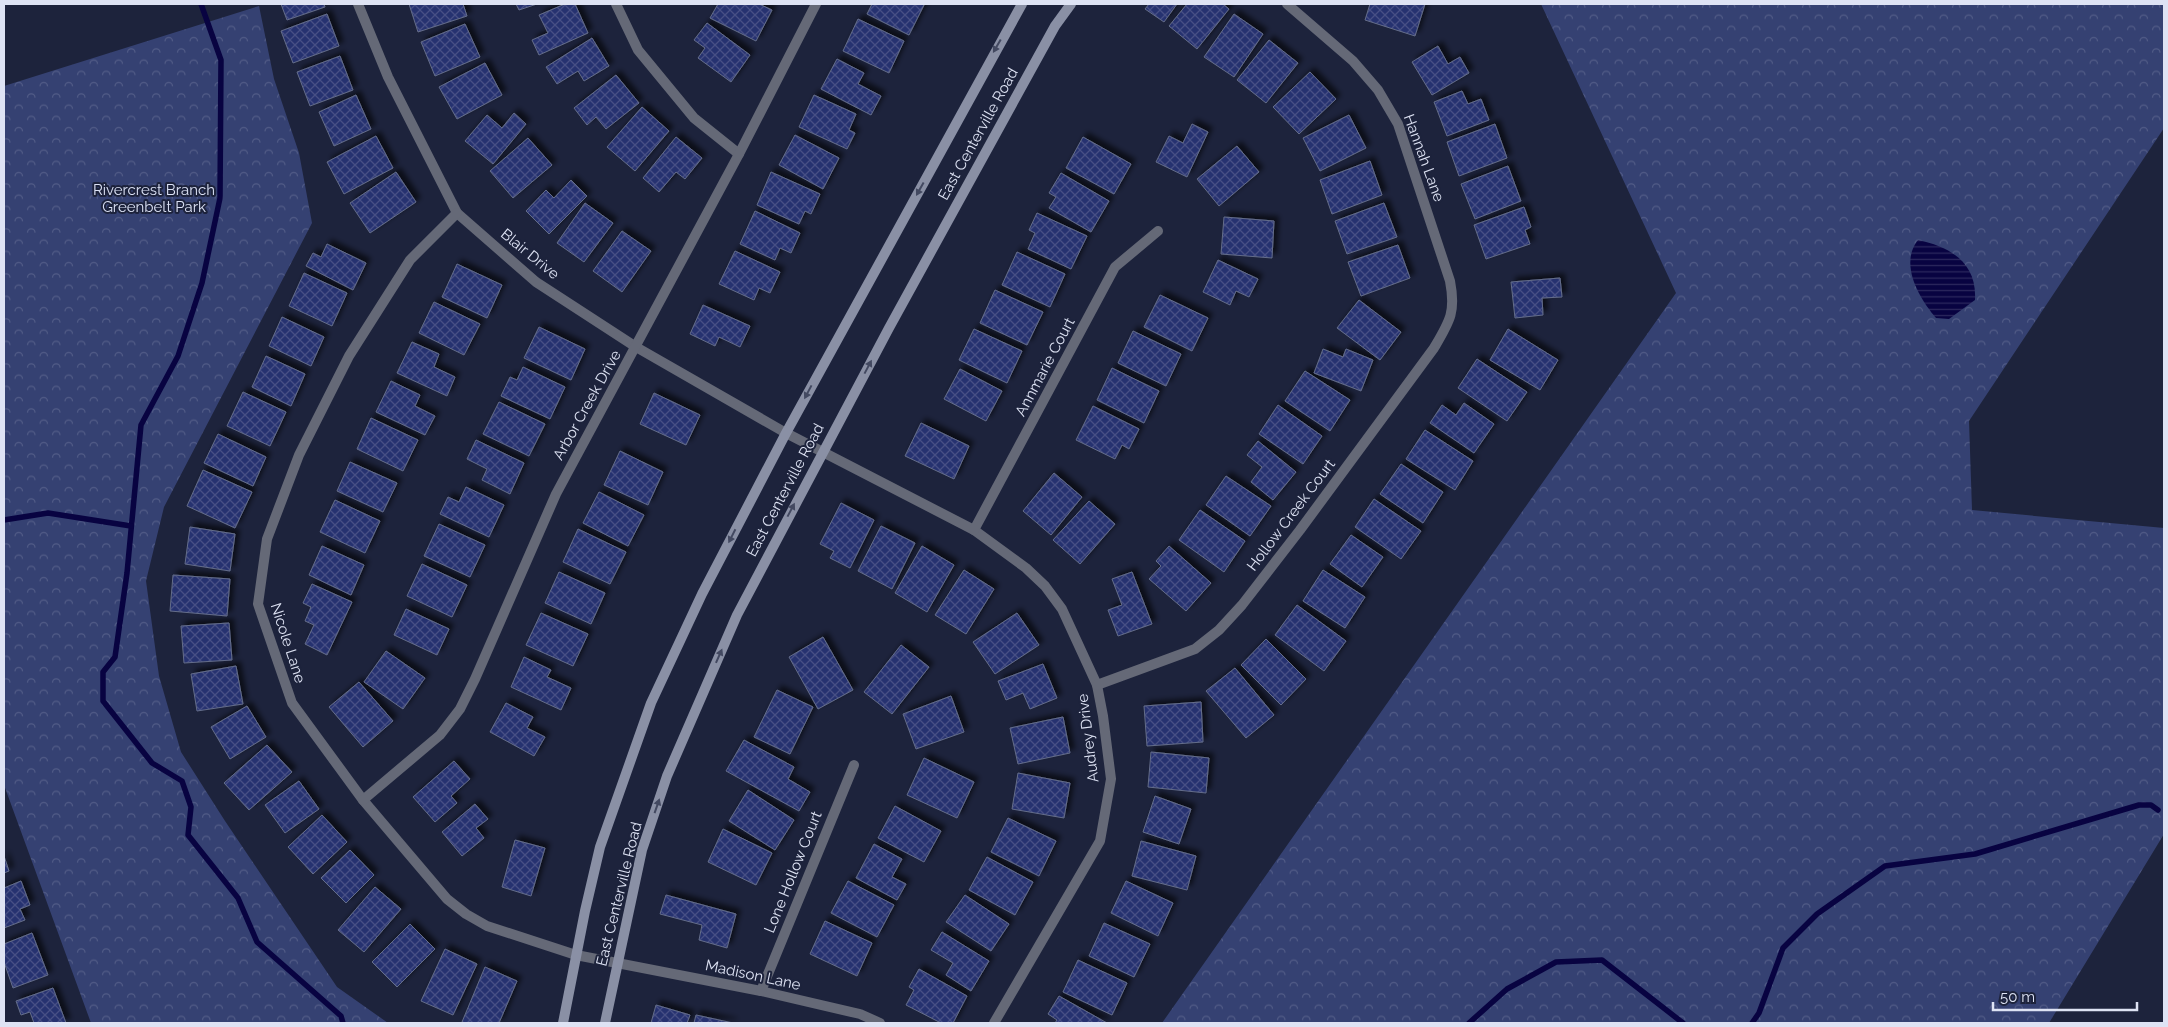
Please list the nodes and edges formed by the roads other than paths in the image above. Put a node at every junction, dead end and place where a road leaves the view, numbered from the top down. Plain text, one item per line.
1 (358, 4) edge
2 (616, 4) edge
3 (816, 4) edge
4 (1022, 4) edge
5 (1071, 4) edge
6 (1288, 4) edge
7 (739, 154) junction
8 (457, 212) junction
9 (1158, 231) dead end
10 (1454, 303) joint
11 (636, 347) junction
12 (786, 433) junction
13 (823, 453) junction
14 (974, 530) junction
15 (1097, 685) junction
16 (854, 765) dead end
17 (363, 800) junction
18 (576, 955) junction
19 (617, 964) junction
20 (761, 991) junction
21 (562, 1023) edge
22 (604, 1023) edge
23 (880, 1023) edge
24 (994, 1023) edge

1 - 8 street, Blair Drive
2 - 7 street
3 - 7 street, Arbor Creek Drive
4 -> 12 main road, East Centerville Road
13 -> 5 main road, East Centerville Road
6 - 10 street, Hannah Lane
7 - 11 street, Arbor Creek Drive
8 - 11 street, Blair Drive
8 - 17 street, Nicole Lane
9 - 14 street, Annmarie Court
10 - 15 street, Hollow Creek Court
11 - 12 street, Blair Drive
11 - 17 street, Arbor Creek Drive
12 - 13 street, Audrey Drive
12 -> 18 main road, East Centerville Road
13 - 14 street, Audrey Drive
19 -> 13 main road, East Centerville Road
14 - 15 street, Audrey Drive
15 - 24 street, Audrey Drive
16 - 20 street, Lone Hollow Court
17 - 18 street, Nicole Lane
18 - 19 street, Nicole Lane
18 - 21 main road, East Centerville Road
19 - 20 street, Madison Lane
19 - 22 main road, East Centerville Road
20 - 23 street, Madison Lane

